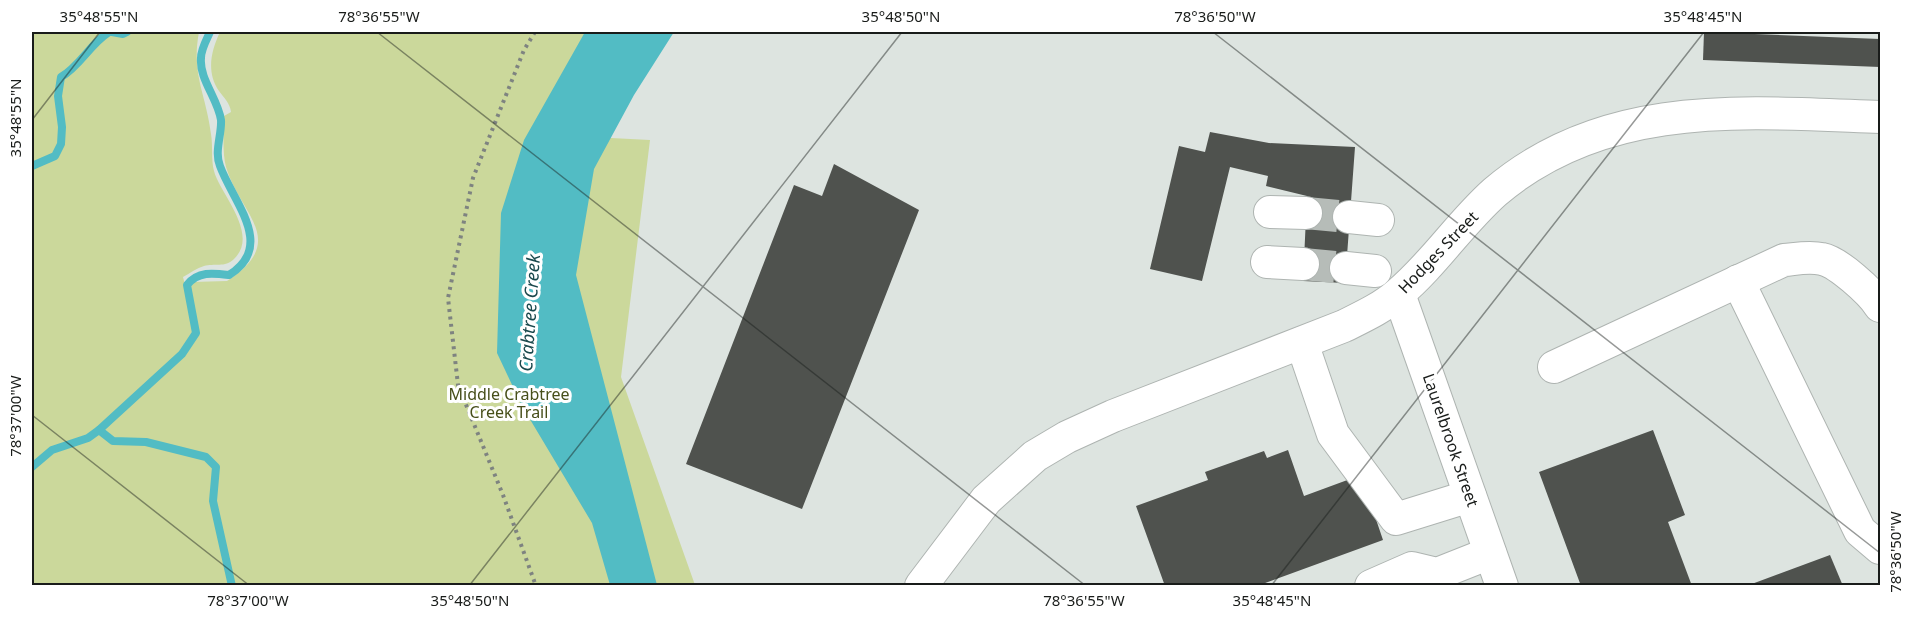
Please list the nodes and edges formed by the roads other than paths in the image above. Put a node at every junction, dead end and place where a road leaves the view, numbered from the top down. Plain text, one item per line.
1 (1881, 117) edge
2 (1270, 212) dead end
3 (1306, 213) tunnel mouth
4 (1267, 262) dead end
5 (1303, 264) tunnel mouth
6 (1738, 281) junction
7 (1398, 294) junction
8 (1881, 306) edge
9 (1302, 343) junction
10 (1554, 367) dead end
11 (1470, 496) junction
12 (1881, 548) edge
13 (1490, 553) junction
14 (921, 585) edge
15 (1371, 585) edge
16 (1502, 585) edge

1 - 7 street, Hodges Street
2 - 3 street
4 - 5 street
6 - 8 street
6 - 10 street
6 - 12 street
7 - 9 street, Hodges Street
7 - 11 street, Laurelbrook Street
9 - 11 street
9 - 14 street, Hodges Street
11 - 13 street, Laurelbrook Street
13 - 15 street
13 - 16 street, Laurelbrook Street

